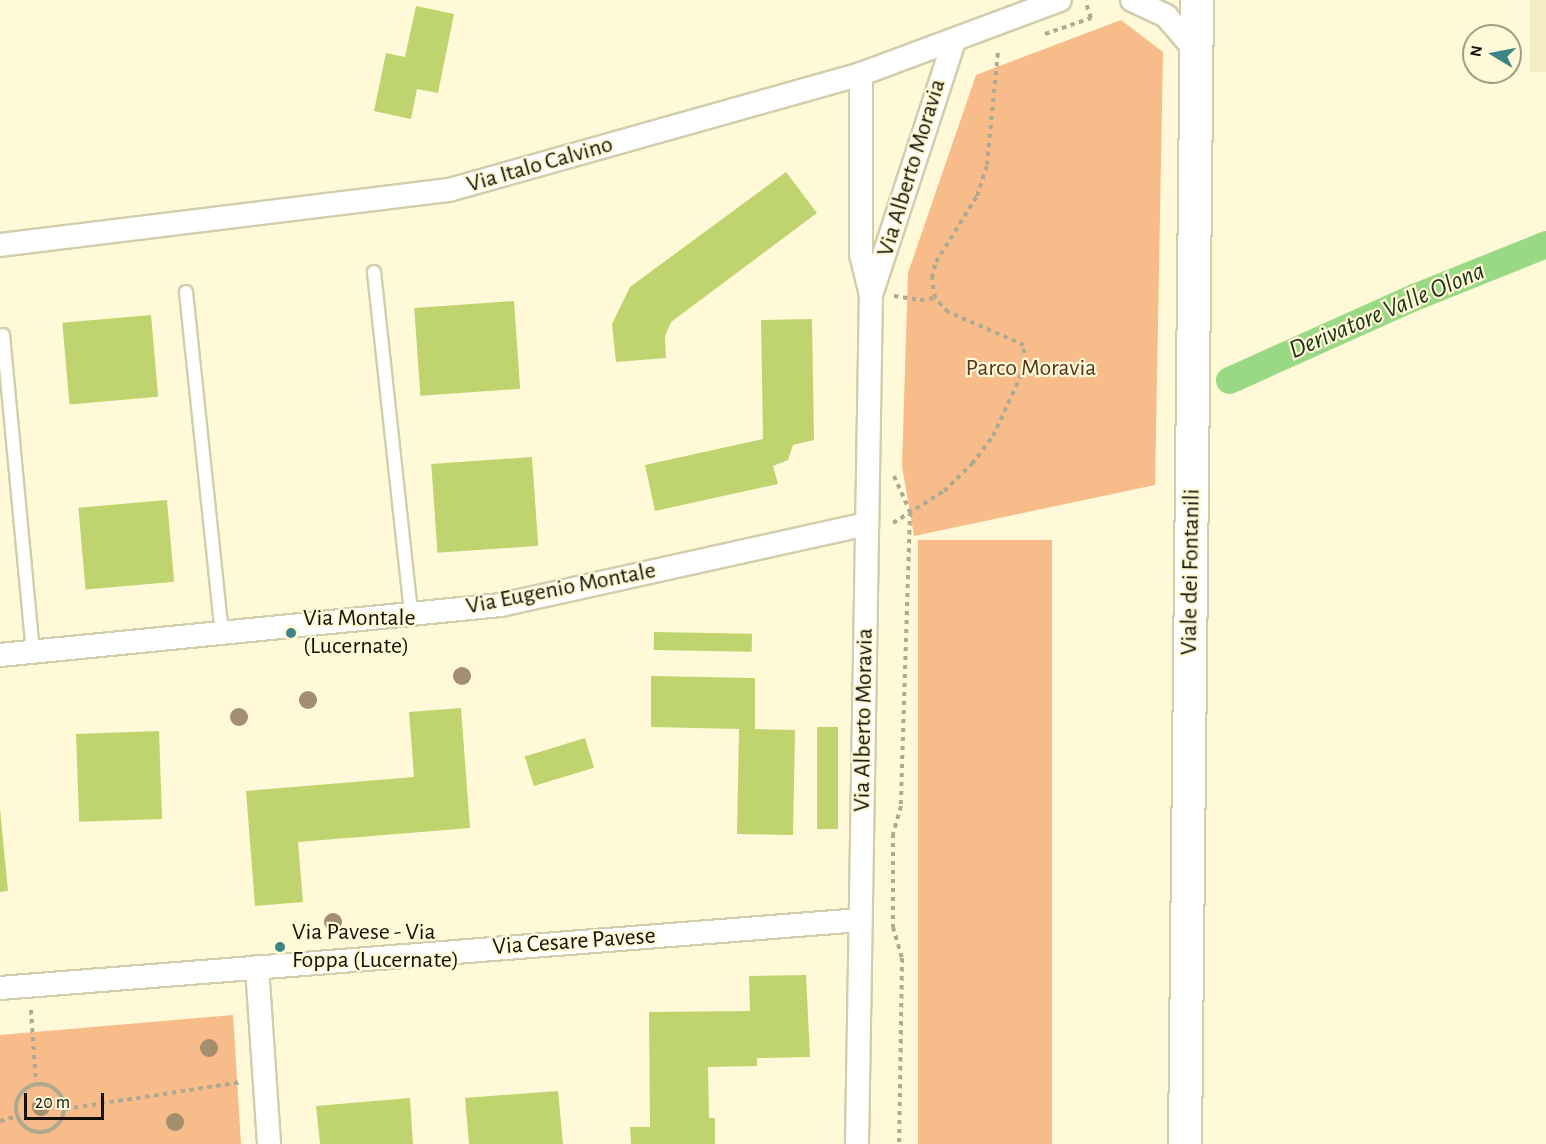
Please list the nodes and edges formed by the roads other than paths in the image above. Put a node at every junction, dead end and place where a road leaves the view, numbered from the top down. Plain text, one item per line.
1 (1060, 0) edge
2 (1132, 0) edge
3 (1197, 0) edge
4 (954, 41) junction
5 (1197, 52) junction
6 (861, 74) junction
7 (0, 245) edge
8 (374, 272) dead end
9 (186, 292) dead end
10 (871, 295) junction
11 (3, 335) dead end
12 (867, 524) junction
13 (411, 614) junction
14 (222, 633) junction
15 (33, 652) junction
16 (0, 655) edge
17 (861, 920) junction
18 (257, 967) junction
19 (0, 988) edge
20 (269, 1144) edge
21 (857, 1144) edge
22 (1185, 1144) edge

1 - 4 street, Via Italo Calvino
2 - 5 street
3 - 5 main road, Viale dei Fontanili
4 - 6 street, Via Italo Calvino
4 - 10 street, Via Alberto Moravia
5 - 22 main road, Viale dei Fontanili
6 - 7 street, Via Italo Calvino
6 - 10 street, Via Alberto Moravia
8 - 13 lane
9 - 14 lane
10 - 12 street, Via Alberto Moravia
11 - 15 lane
12 - 13 street, Via Eugenio Montale
12 - 17 street, Via Alberto Moravia
13 - 14 street, Via Eugenio Montale
14 - 15 street, Via Eugenio Montale
15 - 16 street, Via Eugenio Montale
17 - 18 street, Via Cesare Pavese
17 - 21 street, Via Alberto Moravia
18 - 19 street, Via Cesare Pavese
18 - 20 street

